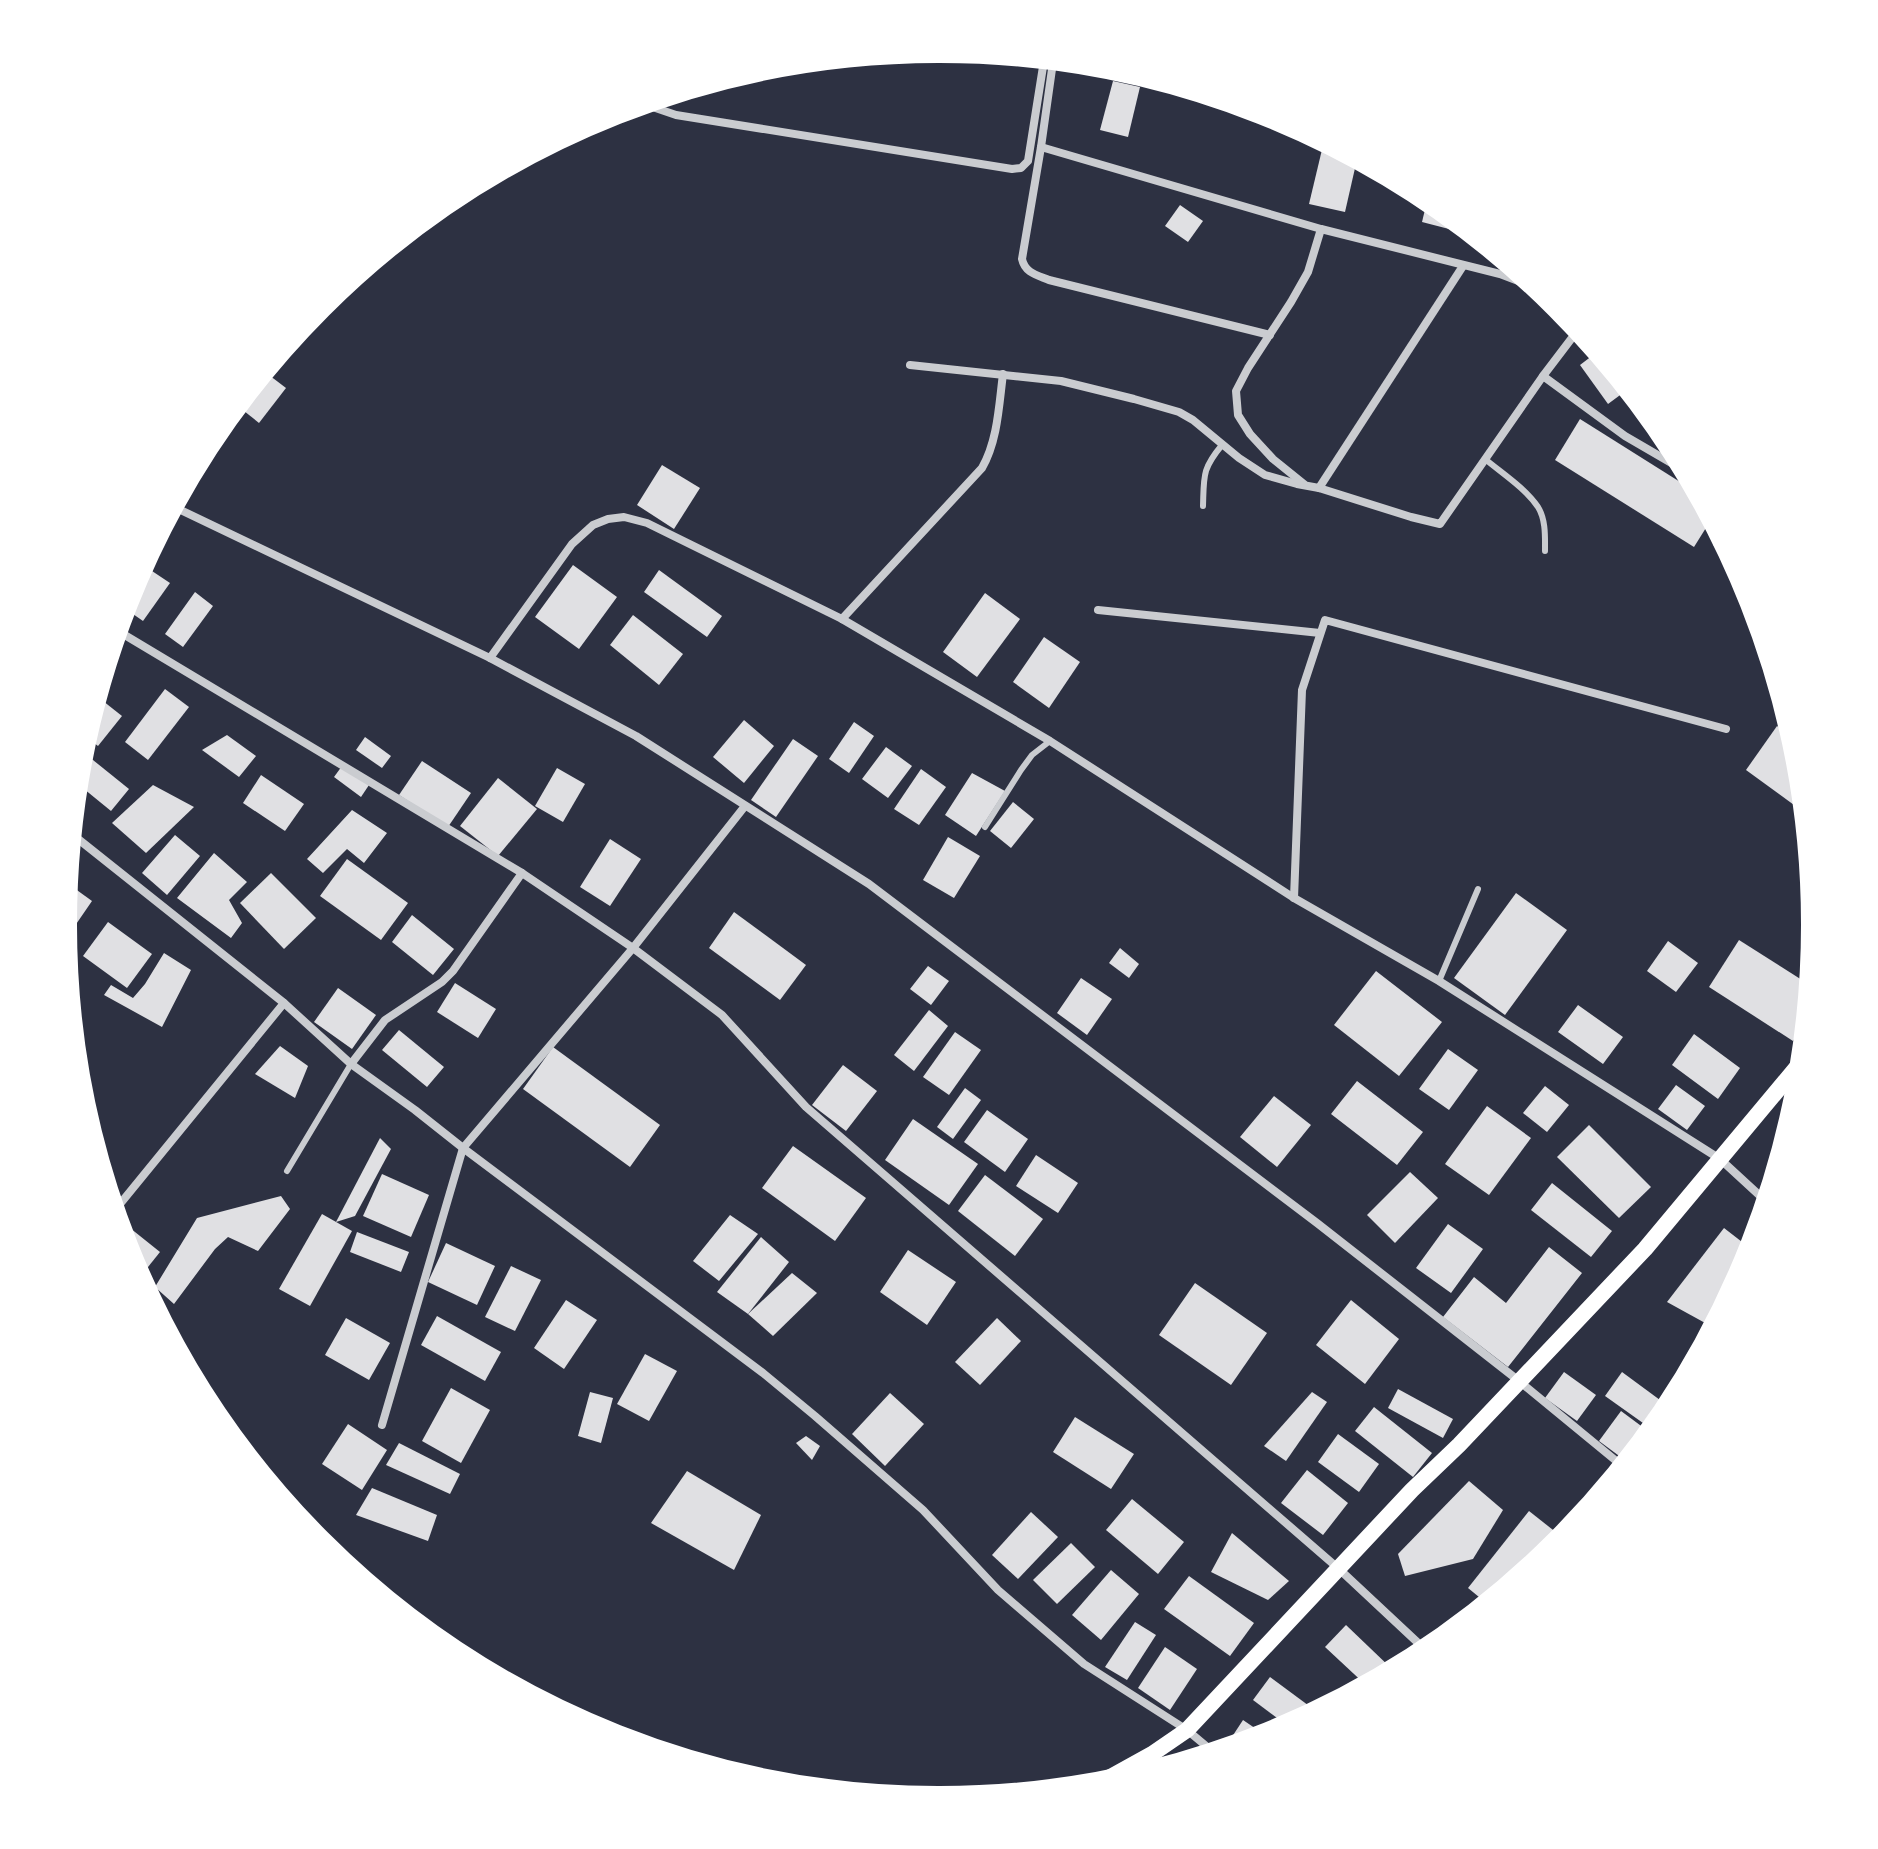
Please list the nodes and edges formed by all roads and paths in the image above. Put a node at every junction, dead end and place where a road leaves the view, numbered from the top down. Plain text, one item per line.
1 (1043, 64) edge
2 (1053, 65) edge
3 (652, 107) edge
4 (1041, 147) junction
5 (1321, 229) junction
6 (1463, 266) junction
7 (1515, 277) edge
8 (1270, 335) junction
9 (1574, 335) edge
10 (910, 365) dead end
11 (1003, 374) junction
12 (1543, 376) junction
13 (1222, 445) junction
14 (1485, 459) junction
15 (1672, 463) edge
16 (1307, 486) junction
17 (1319, 488) junction
18 (1203, 506) dead end
19 (179, 509) edge
20 (1545, 551) dead end
21 (1098, 610) dead end
22 (842, 619) junction
23 (1320, 633) junction
24 (123, 634) edge
25 (490, 658) junction
26 (1726, 729) dead end
27 (1050, 741) junction
28 (745, 806) junction
29 (985, 827) dead end
30 (77, 838) edge
31 (522, 873) junction
32 (1478, 889) dead end
33 (1294, 898) junction
34 (633, 948) junction
35 (1439, 981) junction
36 (284, 1003) junction
37 (351, 1064) junction
38 (1792, 1072) edge
39 (463, 1148) junction
40 (1720, 1159) junction
41 (287, 1171) dead end
42 (1762, 1197) edge
43 (119, 1205) edge
44 (1519, 1381) junction
45 (382, 1425) dead end
46 (1618, 1462) edge
47 (1339, 1569) junction
48 (1420, 1645) edge
49 (1187, 1730) junction
50 (1208, 1748) edge
51 (1122, 1771) edge

1 - 3 street
2 - 4 street
4 - 5 street
4 - 8 street
5 - 6 street
5 - 8 street
6 - 7 street
6 - 17 street
8 - 16 street
9 - 12 street
10 - 11 street
11 - 13 street
11 - 22 street
12 - 14 street
12 - 15 street
13 - 16 street
13 - 18 lane
14 - 17 street
14 - 20 lane
16 - 17 street
19 - 25 street
21 - 23 street
22 - 25 street
22 - 27 street
23 - 26 street
23 - 33 street
24 - 31 street
25 - 28 street
27 - 29 lane
27 - 33 street
28 - 34 street
28 - 44 street
30 - 36 street
31 - 34 street
31 - 37 street
32 - 35 lane
33 - 35 street
34 - 39 street
34 - 47 street
35 - 40 street
36 - 37 street
36 - 43 street
37 - 39 street
37 - 41 lane
38 - 40 main road
39 - 45 street
39 - 49 street
40 - 42 street
40 - 44 main road
44 - 46 street
44 - 47 main road
47 - 48 street
47 - 49 main road
49 - 50 street
49 - 51 main road

